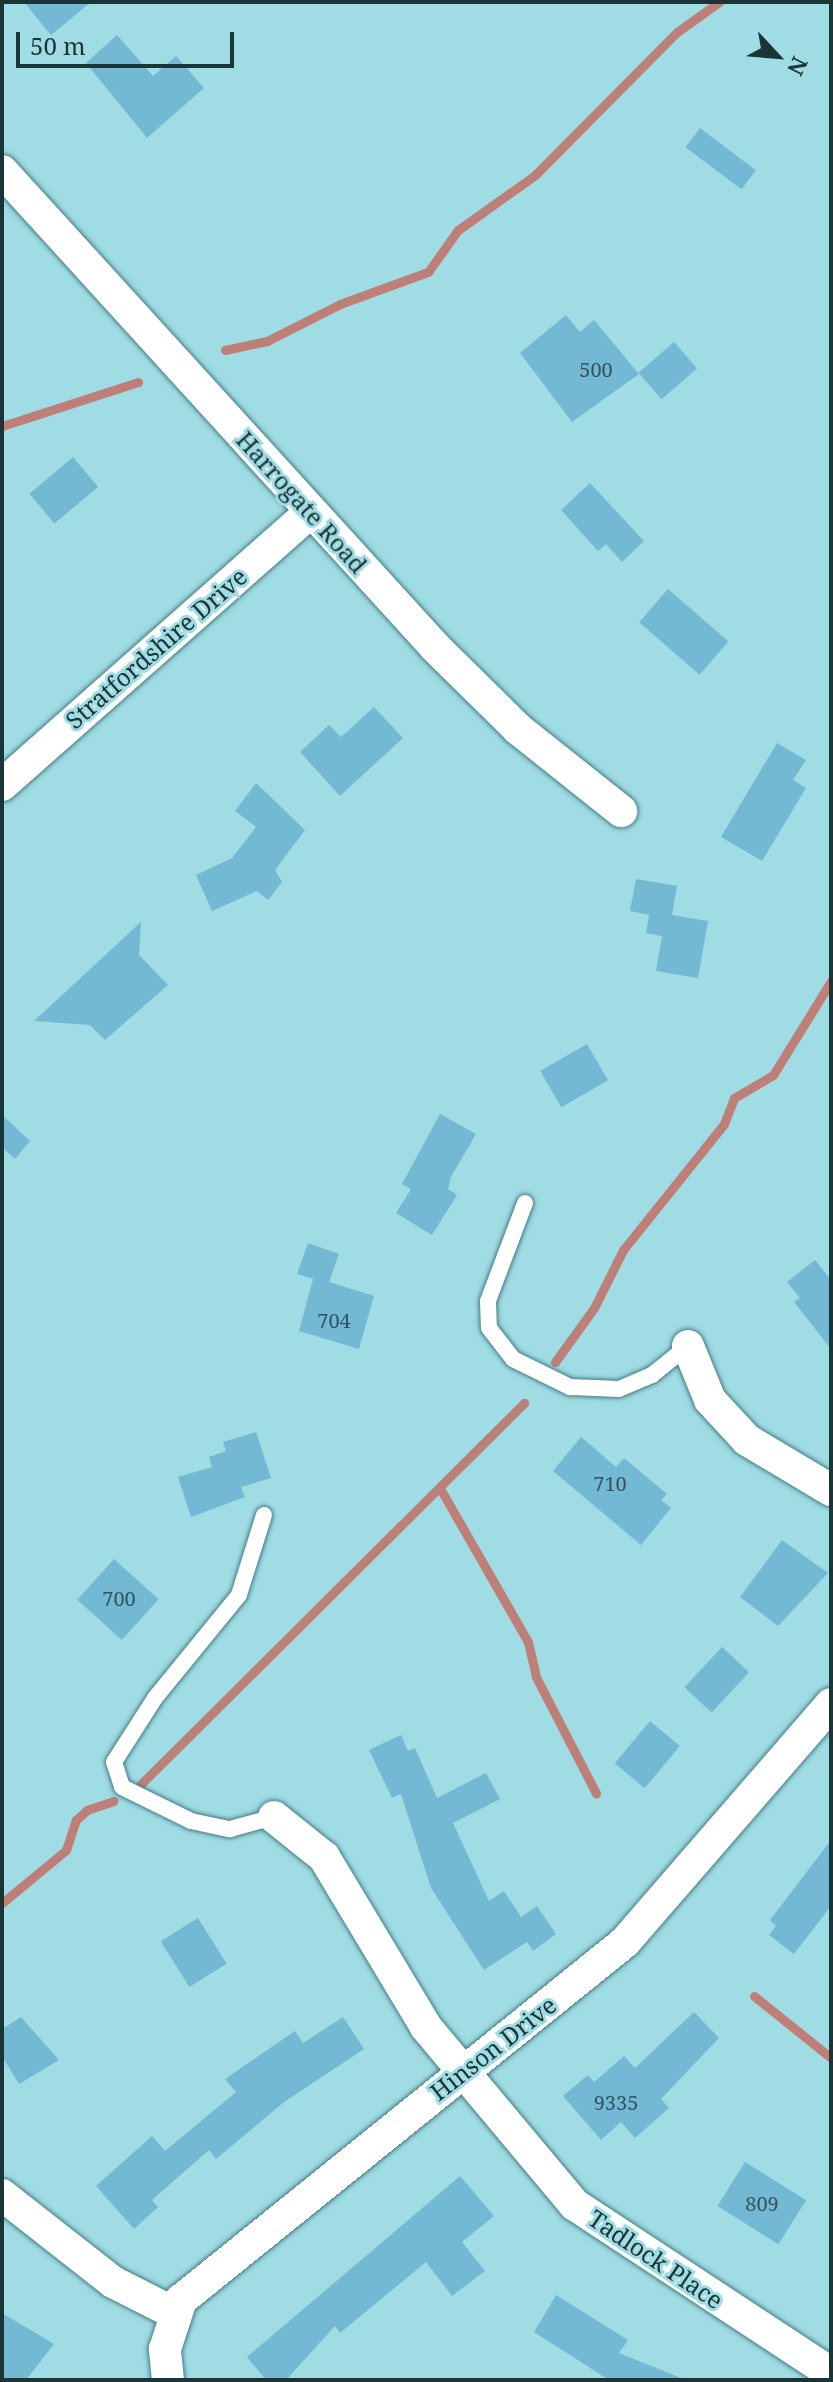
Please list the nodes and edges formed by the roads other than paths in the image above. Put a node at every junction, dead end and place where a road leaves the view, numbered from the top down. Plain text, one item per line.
1 (2, 171) edge
2 (311, 512) junction
3 (2, 785) edge
4 (621, 811) dead end
5 (525, 1203) dead end
6 (688, 1346) joint
7 (831, 1490) edge
8 (264, 1515) dead end
9 (831, 1704) edge
10 (274, 1817) joint
11 (463, 2072) junction
12 (2, 2195) edge
13 (174, 2313) junction
14 (831, 2373) edge
15 (168, 2380) edge

1 - 2 street, Harrogate Road
2 - 3 street, Stratfordshire Drive
2 - 4 street, Harrogate Road
5 - 6 lane
6 - 7 street
8 - 10 lane
9 - 11 street, Hinson Drive
10 - 11 street, Tadlock Place
11 - 13 street, Hinson Drive
11 - 14 street, Tadlock Place
12 - 13 street
13 - 15 street

